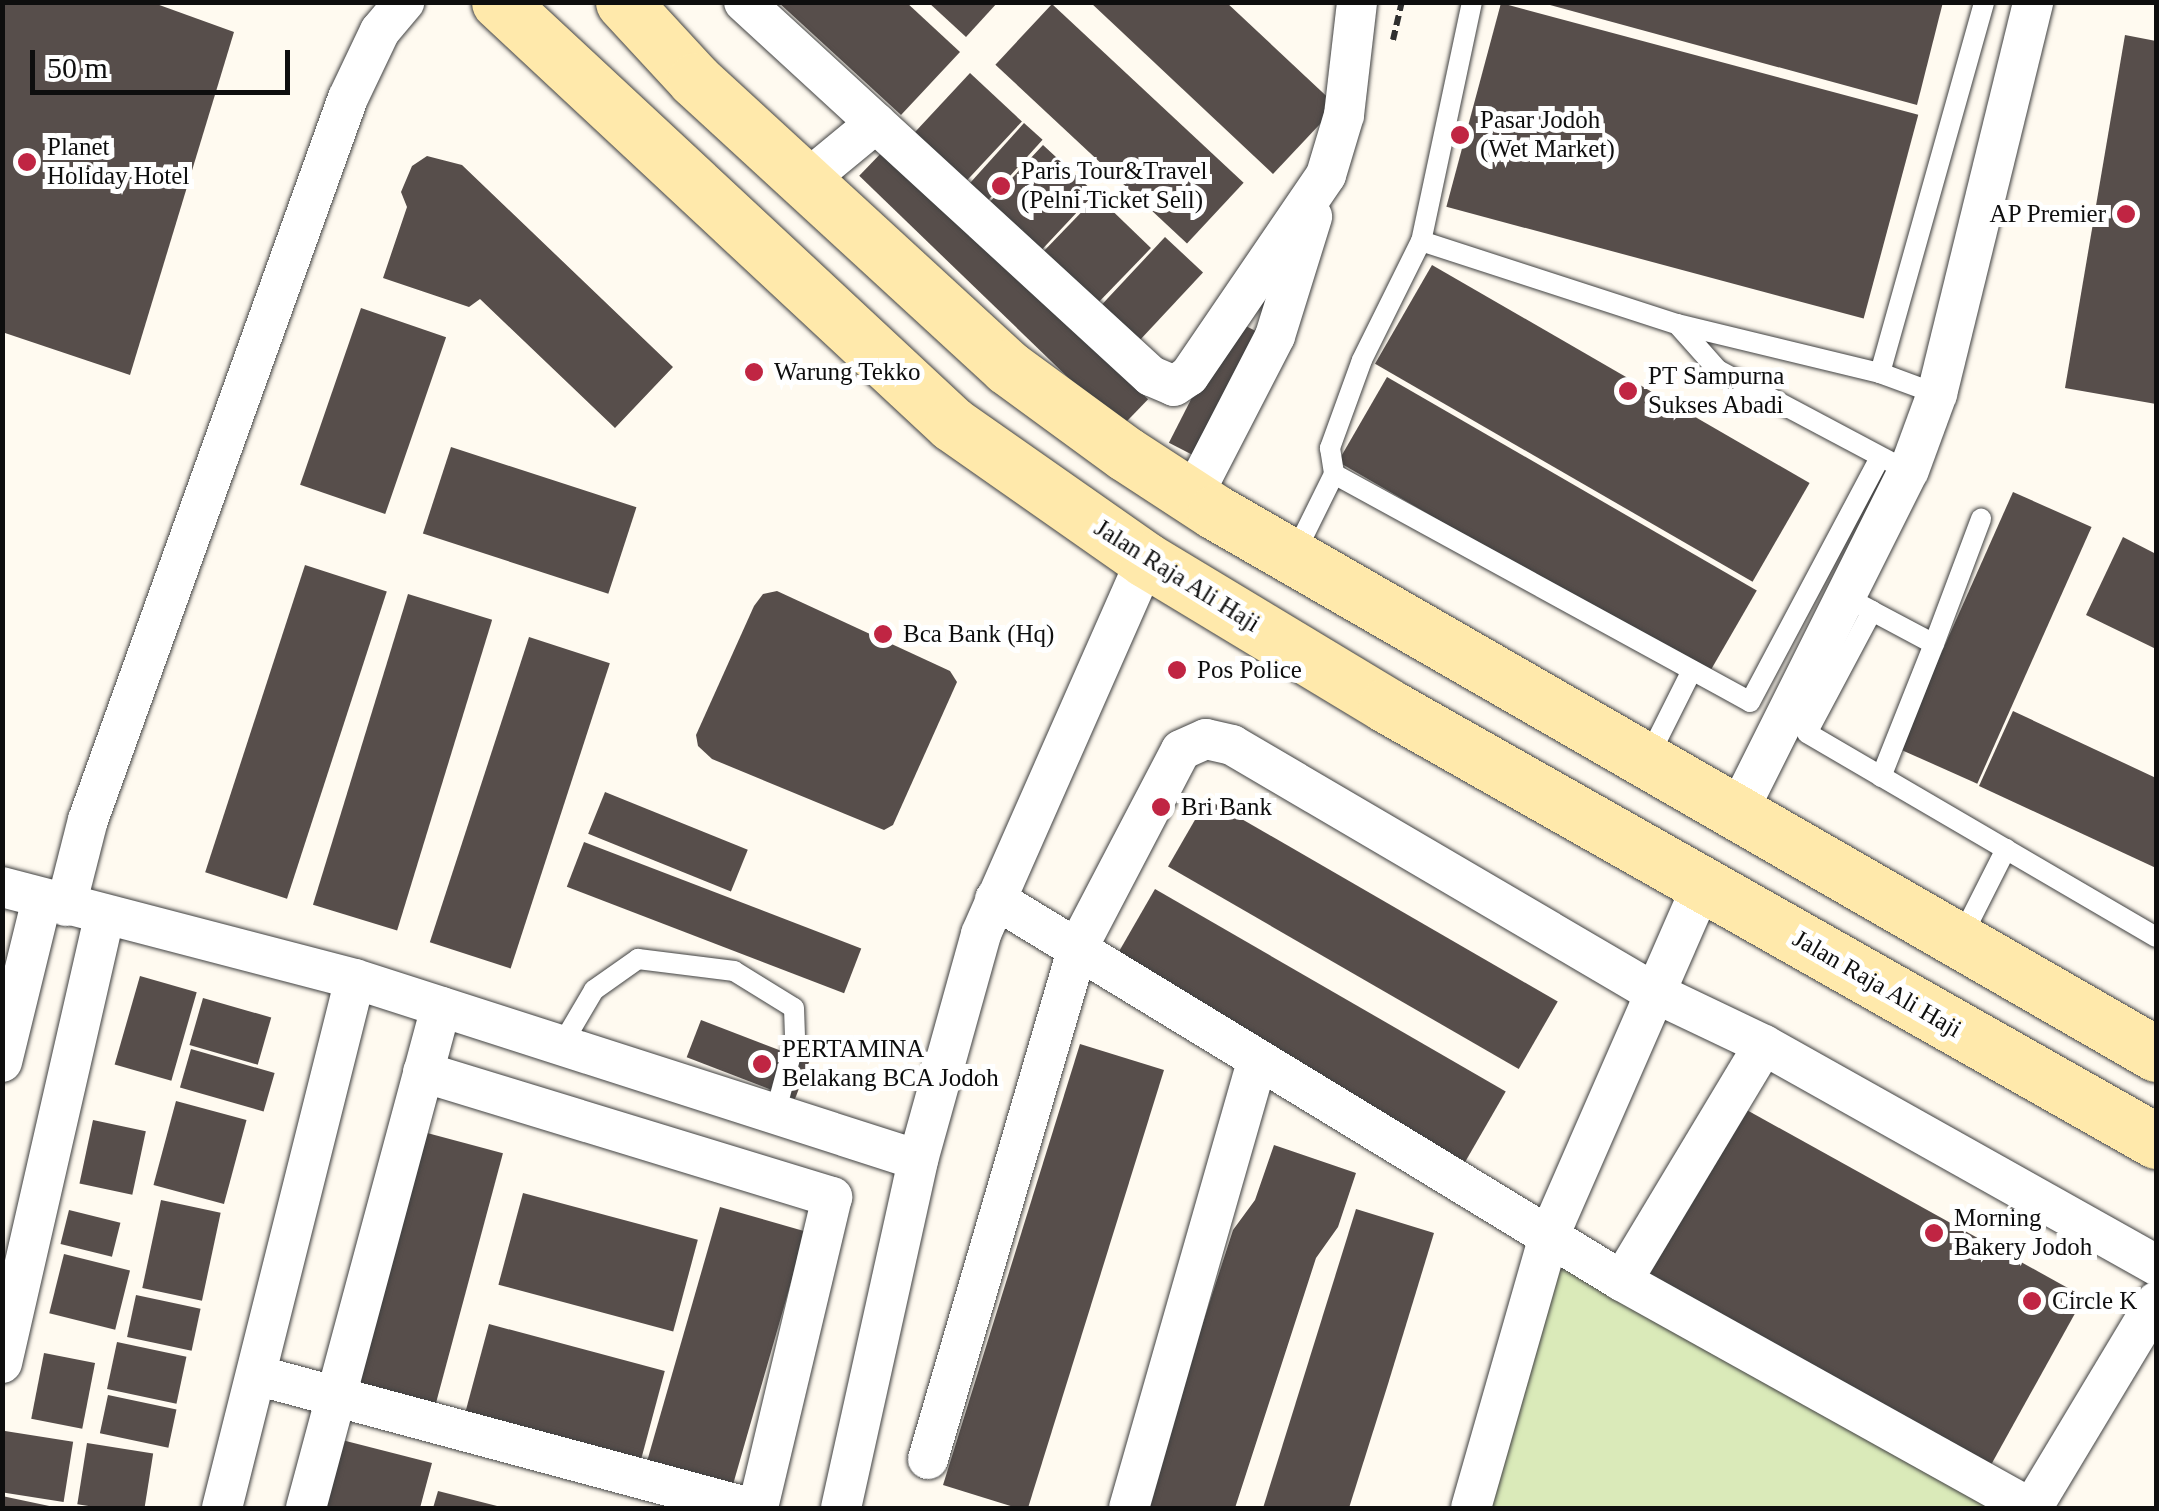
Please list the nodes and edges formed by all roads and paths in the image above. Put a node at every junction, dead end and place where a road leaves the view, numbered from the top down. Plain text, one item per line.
1 (404, 2) edge
2 (499, 2) edge
3 (623, 2) edge
4 (744, 2) edge
5 (1357, 2) edge
6 (1472, 2) edge
7 (1984, 2) edge
8 (2033, 2) edge
9 (876, 123) junction
10 (1326, 175) junction
11 (808, 179) junction
12 (1421, 241) junction
13 (1676, 324) junction
14 (1007, 367) junction
15 (1880, 372) junction
16 (1938, 394) junction
17 (952, 424) junction
18 (1895, 463) junction
19 (1334, 474) junction
20 (1192, 497) junction
21 (1981, 519) dead end
22 (1294, 556) junction
23 (1146, 560) junction
24 (1859, 604) junction
25 (1934, 644) junction
26 (1692, 670) junction
27 (1648, 759) junction
28 (1881, 777) junction
29 (1738, 811) junction
30 (2006, 849) junction
31 (1702, 886) junction
32 (2, 887) edge
33 (995, 899) junction
34 (71, 907) junction
35 (2156, 937) edge
36 (1960, 940) junction
37 (1078, 947) junction
38 (355, 980) junction
39 (1653, 992) junction
40 (441, 1007) junction
41 (2136, 1042) edge
42 (1764, 1044) junction
43 (561, 1046) junction
44 (2, 1062) edge
45 (1256, 1063) junction
46 (423, 1072) junction
47 (2077, 1098) junction
48 (534, 1106) junction
49 (775, 1114) junction
50 (2156, 1141) edge
51 (918, 1160) junction
52 (1549, 1236) junction
53 (2156, 1265) edge
54 (1622, 1281) junction
55 (2156, 1302) edge
56 (2, 1363) edge
57 (256, 1375) junction
58 (334, 1396) junction
59 (928, 1458) dead end
60 (222, 1508) edge
61 (306, 1508) edge
62 (750, 1508) edge
63 (758, 1508) edge
64 (841, 1508) edge
65 (1129, 1508) edge
66 (1471, 1508) edge
67 (2031, 1508) edge

1 - 34 street
2 - 17 main road, Jalan Raja Ali Haji
3 - 11 main road
4 - 9 street
5 - 10 street
6 - 12 lane
7 - 15 lane
8 - 16 street
9 - 10 street
9 - 11 street
10 - 20 street
11 - 14 main road
12 - 13 lane
12 - 19 lane
13 - 15 lane
13 - 18 lane
14 - 17 main road
14 - 20 main road
15 - 16 lane
16 - 18 street
17 - 23 main road, Jalan Raja Ali Haji
18 - 24 street
18 - 26 lane
19 - 22 lane
19 - 26 lane
20 - 22 main road
21 - 25 lane
22 - 27 main road
23 - 31 main road, Jalan Raja Ali Haji
23 - 33 street
24 - 25 lane
24 - 28 lane
24 - 29 street
25 - 28 lane
26 - 27 lane
27 - 29 main road
28 - 30 lane
29 - 36 main road
30 - 35 lane
30 - 36 lane
31 - 39 street
31 - 47 main road, Jalan Raja Ali Haji
32 - 34 street
33 - 37 street
33 - 51 street
34 - 38 street
34 - 44 street
34 - 56 street
36 - 41 main road
37 - 39 street
37 - 45 street
37 - 59 street
38 - 40 street
38 - 57 street
39 - 42 street
39 - 52 street
40 - 43 street
40 - 46 street
41 - 47 main road
42 - 53 street
42 - 54 street
43 - 48 street
43 - 49 street
43 - 49 lane
45 - 52 street
45 - 65 street
46 - 48 street
46 - 58 street
47 - 50 main road, Jalan Raja Ali Haji
48 - 63 street
49 - 51 street
51 - 64 street
52 - 54 street
52 - 66 street
54 - 67 street
55 - 67 street
57 - 58 street
57 - 60 street
58 - 61 street
58 - 62 street

